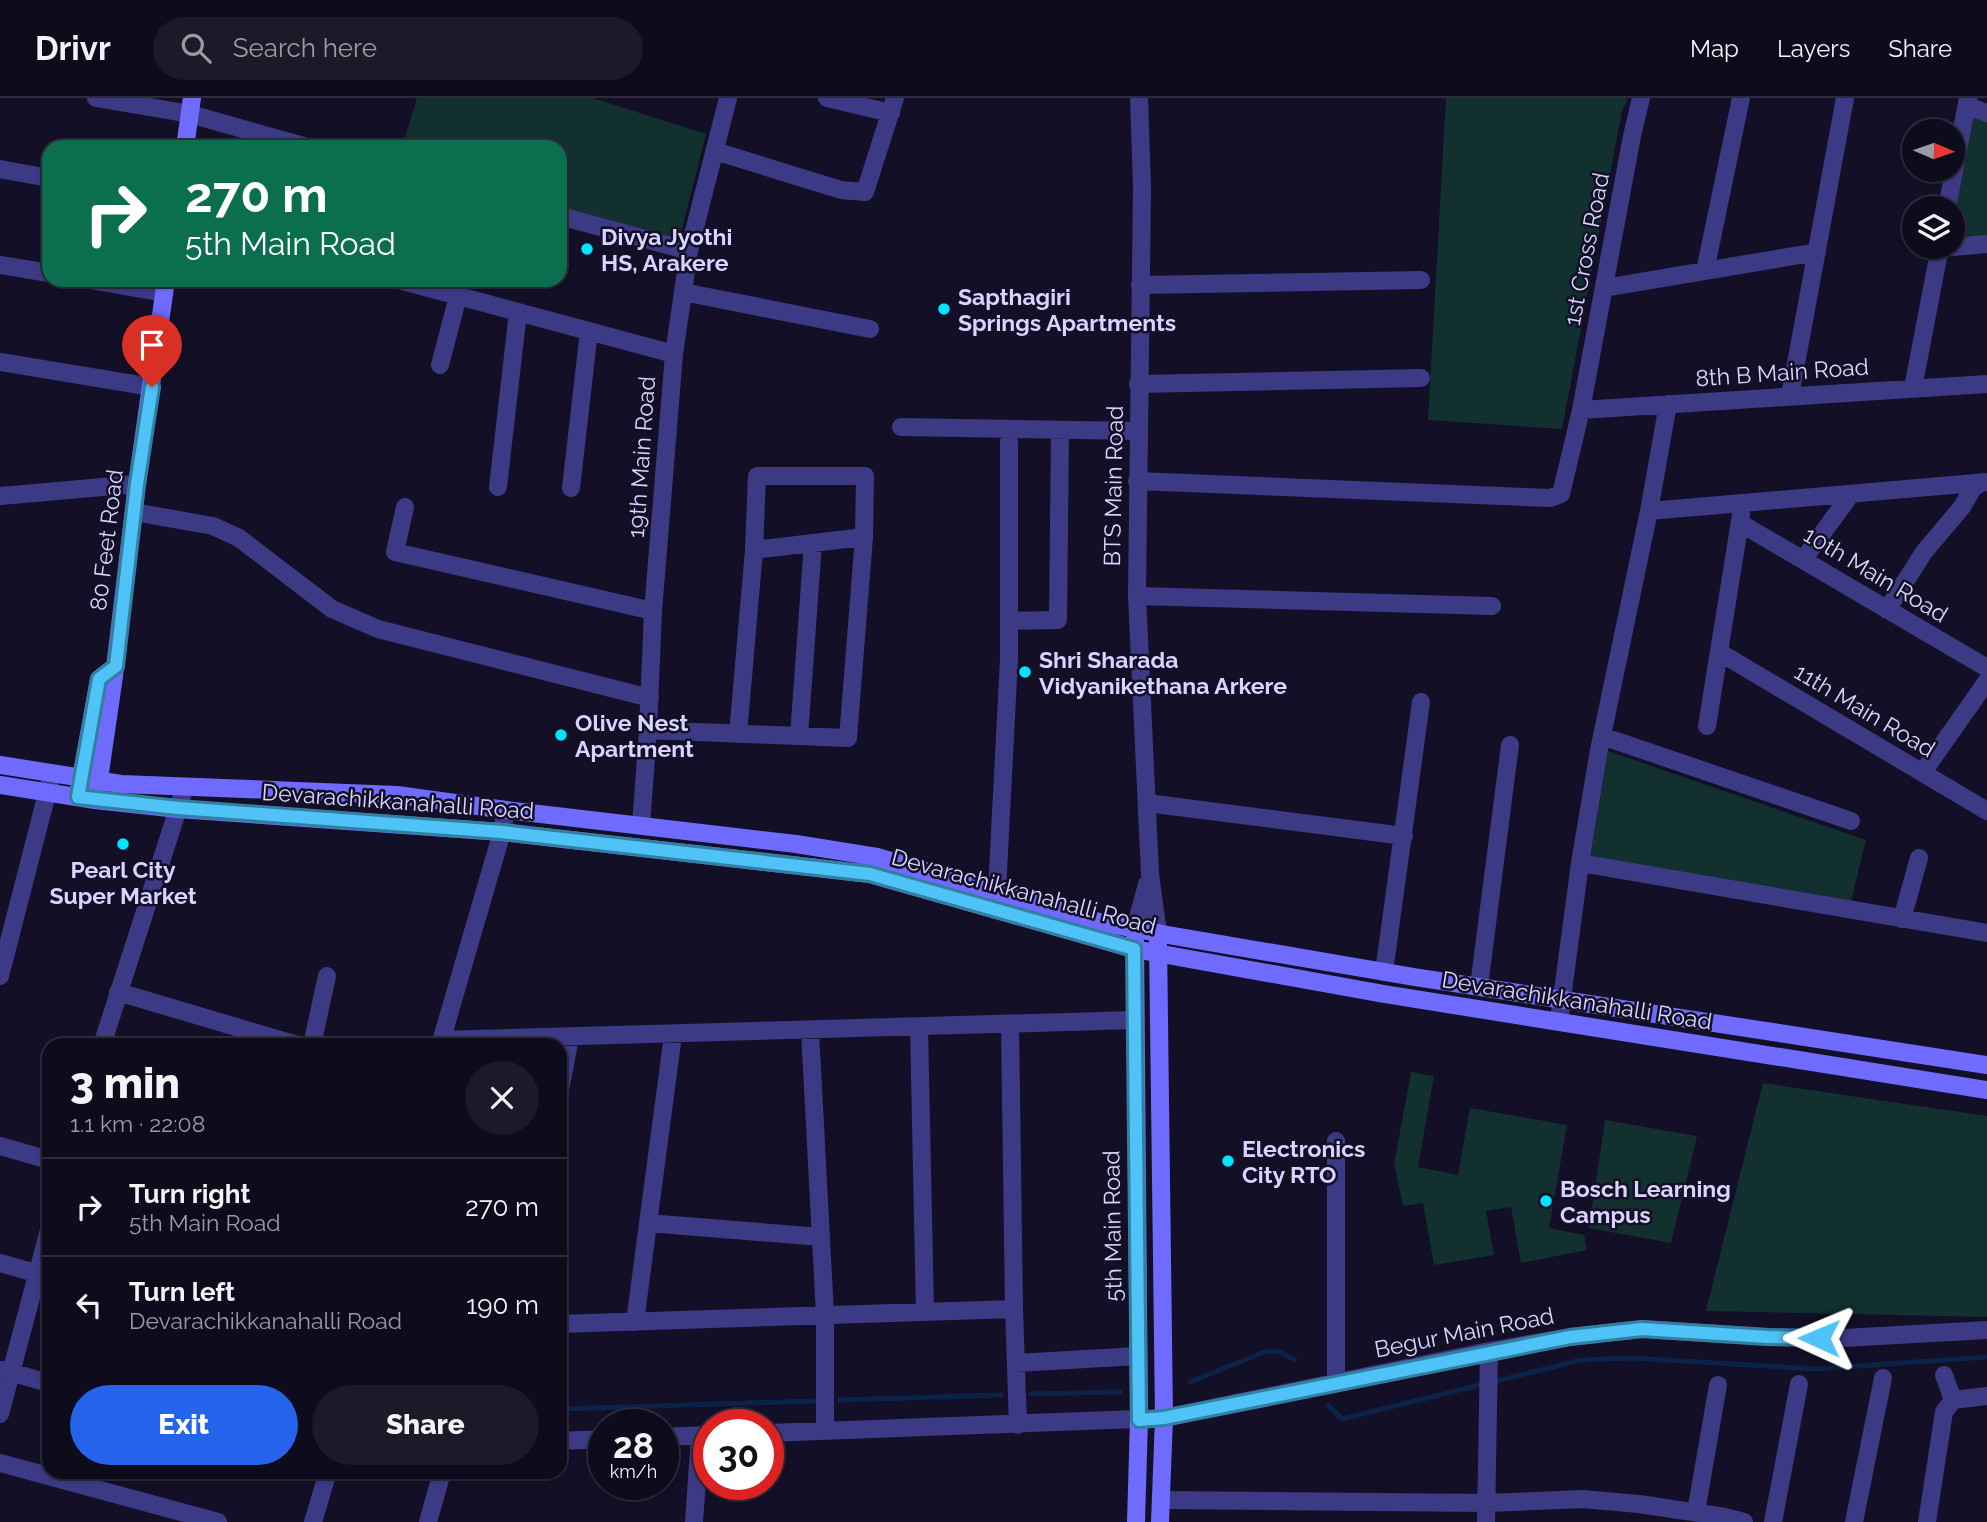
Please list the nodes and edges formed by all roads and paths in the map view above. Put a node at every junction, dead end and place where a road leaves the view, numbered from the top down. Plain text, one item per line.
1 (96, 98) edge
2 (728, 98) edge
3 (827, 98) edge
4 (1139, 98) edge
5 (1642, 98) edge
6 (1741, 98) edge
7 (1845, 98) edge
8 (1967, 102) edge
9 (893, 105) edge
10 (191, 106) edge
11 (1987, 113) edge
12 (186, 140) edge
13 (287, 140) edge
14 (715, 151) junction
15 (0, 169) edge
16 (42, 177) edge
17 (1949, 196) edge
18 (567, 218) edge
19 (1987, 244) edge
20 (1965, 246) edge
21 (689, 251) junction
22 (1817, 252) junction
23 (1938, 259) edge
24 (0, 265) edge
25 (1705, 271) junction
26 (42, 272) edge
27 (1421, 280) dead end
28 (1140, 285) junction
29 (165, 287) edge
30 (424, 287) edge
31 (1604, 288) junction
32 (683, 292) junction
33 (457, 296) junction
34 (518, 312) junction
35 (870, 329) dead end
36 (589, 331) junction
37 (674, 354) junction
38 (0, 362) edge
39 (440, 365) dead end
40 (1421, 378) dead end
41 (1138, 384) junction
42 (1987, 384) edge
43 (152, 387) junction
44 (1913, 388) junction
45 (1790, 396) junction
46 (1668, 404) junction
47 (1581, 410) junction
48 (901, 427) dead end
49 (1060, 430) junction
50 (1138, 431) junction
51 (1009, 442) dead end
52 (1137, 481) junction
53 (1984, 482) edge
54 (137, 484) junction
55 (498, 486) dead end
56 (571, 488) dead end
57 (1851, 494) junction
58 (0, 496) edge
59 (1743, 503) junction
60 (405, 507) dead end
61 (1649, 511) junction
62 (134, 512) junction
63 (1740, 523) junction
64 (864, 537) junction
65 (813, 543) junction
66 (754, 550) junction
67 (1803, 560) junction
68 (1137, 596) junction
69 (1492, 606) dead end
70 (1887, 610) junction
71 (653, 611) junction
72 (1009, 621) junction
73 (1719, 652) junction
74 (1987, 668) edge
75 (1987, 681) edge
76 (650, 698) junction
77 (1421, 702) dead end
78 (1707, 726) dead end
79 (648, 730) junction
80 (738, 734) junction
81 (799, 736) junction
82 (1602, 736) junction
83 (1510, 745) dead end
84 (0, 765) edge
85 (1923, 772) junction
86 (52, 774) junction
87 (90, 780) junction
88 (0, 785) edge
89 (184, 786) junction
90 (48, 793) junction
91 (87, 799) junction
92 (1147, 803) junction
93 (178, 808) junction
94 (506, 810) junction
95 (1987, 811) edge
96 (1851, 821) dead end
97 (640, 826) junction
98 (502, 832) junction
99 (1404, 836) junction
100 (1919, 858) dead end
101 (1580, 863) junction
102 (1150, 874) junction
103 (997, 891) junction
104 (1902, 919) junction
105 (1135, 929) junction
106 (1158, 933) junction
107 (1987, 933) edge
108 (1134, 949) junction
109 (1157, 953) junction
110 (1384, 972) junction
111 (0, 976) edge
112 (327, 976) dead end
113 (1479, 986) junction
114 (118, 992) junction
115 (1563, 999) junction
116 (1134, 1020) junction
117 (1559, 1021) junction
118 (1010, 1024) junction
119 (919, 1027) junction
120 (810, 1031) junction
121 (673, 1035) junction
122 (104, 1038) edge
123 (274, 1038) edge
124 (314, 1038) edge
125 (441, 1038) edge
126 (567, 1038) edge
127 (570, 1038) junction
128 (567, 1054) edge
129 (1987, 1065) edge
130 (1987, 1090) edge
131 (1336, 1141) dead end
132 (0, 1146) edge
133 (42, 1158) edge
134 (648, 1223) junction
135 (821, 1237) junction
136 (0, 1263) edge
137 (42, 1275) edge
138 (42, 1278) edge
139 (1014, 1309) junction
140 (925, 1312) junction
141 (825, 1315) junction
142 (635, 1322) junction
143 (567, 1324) edge
144 (1987, 1329) edge
145 (1489, 1351) junction
146 (1138, 1356) junction
147 (1016, 1363) junction
148 (6, 1371) edge
149 (1944, 1375) dead end
150 (1883, 1378) dead end
151 (42, 1381) edge
152 (1336, 1382) junction
153 (1799, 1384) dead end
154 (1718, 1385) dead end
155 (1987, 1396) edge
156 (1953, 1400) junction
157 (0, 1414) edge
158 (1164, 1418) junction
159 (1139, 1420) junction
160 (1018, 1424) junction
161 (825, 1431) junction
162 (784, 1432) edge
163 (588, 1440) edge
164 (567, 1441) edge
165 (0, 1464) edge
166 (42, 1475) edge
167 (56, 1479) edge
168 (326, 1479) edge
169 (440, 1479) edge
170 (697, 1500) edge
171 (1161, 1500) junction
172 (1488, 1503) junction
173 (1696, 1512) junction
174 (218, 1522) edge
175 (313, 1522) edge
176 (428, 1522) edge
177 (694, 1522) edge
178 (1136, 1522) edge
179 (1160, 1522) edge
180 (1486, 1522) edge
181 (1744, 1522) edge
182 (1773, 1522) edge
183 (1854, 1522) edge
184 (1927, 1522) edge

1 - 10 street
2 - 14 street, 19th Main Road
3 - 9 street
4 - 28 street, BTS Main Road
5 - 31 street, 1st Cross Road
6 - 25 street
7 - 22 street
8 - 11 street
8 - 17 street
9 - 14 street
10 - 12 main road
10 - 13 street
14 - 21 street, 19th Main Road
15 - 16 street
18 - 21 street
19 - 20 street
21 - 32 street, 19th Main Road
22 - 25 street
22 - 45 street
23 - 44 street
24 - 26 street
25 - 31 street
27 - 28 street
28 - 41 street, BTS Main Road
29 - 43 main road, 80 Feet Road
30 - 33 street
31 - 47 street, 1st Cross Road
32 - 35 street
32 - 37 street, 19th Main Road
33 - 34 street
33 - 39 street
34 - 36 street
34 - 55 street
36 - 37 street
36 - 56 street
37 - 71 street, 19th Main Road
38 - 43 street
40 - 41 street
41 - 50 street, BTS Main Road
42 - 44 street, 8th B Main Road
43 - 54 main road, 80 Feet Road
44 - 45 street, 8th B Main Road
45 - 46 street, 8th B Main Road
46 - 47 street, 8th B Main Road
46 - 61 street
47 - 52 street, 1st Cross Road
48 - 49 street
49 - 50 street
49 - 72 street
50 - 52 street, BTS Main Road
51 - 72 street
52 - 68 street, BTS Main Road
53 - 57 street
53 - 70 street
54 - 58 street
54 - 62 main road, 80 Feet Road
57 - 59 street
57 - 67 street
59 - 61 street
59 - 63 street
60 - 71 street
61 - 82 street
62 - 76 street
62 - 87 main road, 80 Feet Road
63 - 67 street, 10th Main Road
63 - 73 street
64 - 65 street
64 - 66 street
64 - 81 street
65 - 66 street
65 - 81 street
66 - 80 street
67 - 70 street, 10th Main Road
68 - 69 street
68 - 92 street, BTS Main Road
70 - 74 street, 10th Main Road
71 - 76 street, 19th Main Road
72 - 103 street
73 - 78 street
73 - 85 street, 11th Main Road
75 - 85 street
76 - 79 street, 19th Main Road
77 - 99 street
79 - 80 street
79 - 97 street, 19th Main Road
80 - 81 street
82 - 96 street
82 - 101 street
83 - 113 street
84 - 86 main road, Devarachikkanahalli Road
85 - 95 street, 11th Main Road
86 - 87 main road, Devarachikkanahalli Road
86 - 90 street
87 - 89 main road, Devarachikkanahalli Road
87 - 91 main road, 80 Feet Road
88 - 90 main road, Devarachikkanahalli Road
89 - 93 street
89 - 94 main road, Devarachikkanahalli Road
90 - 91 main road, Devarachikkanahalli Road
90 - 111 street
91 - 93 main road, Devarachikkanahalli Road
92 - 99 street
92 - 102 street, BTS Main Road
93 - 98 main road, Devarachikkanahalli Road
93 - 114 street
94 - 97 main road, Devarachikkanahalli Road
94 - 98 street
97 - 103 main road, Devarachikkanahalli Road
98 - 108 main road, Devarachikkanahalli Road
98 - 125 street
99 - 110 street
100 - 104 street
101 - 104 street
101 - 115 street
102 - 105 street, BTS Main Road
102 - 106 street, BTS Main Road
103 - 105 main road, Devarachikkanahalli Road
104 - 107 street
105 - 106 main road, Devarachikkanahalli Road
105 - 108 main road, 5th Main Road
106 - 109 main road, 5th Main Road
106 - 110 main road, Devarachikkanahalli Road
108 - 109 main road, Devarachikkanahalli Road
108 - 116 main road, 5th Main Road
109 - 117 main road, Devarachikkanahalli Road
109 - 158 main road, 5th Main Road
110 - 113 main road, Devarachikkanahalli Road
112 - 124 street
113 - 115 main road, Devarachikkanahalli Road
114 - 122 street
114 - 123 street
115 - 117 street
115 - 129 main road, Devarachikkanahalli Road
116 - 118 street
116 - 146 main road, 5th Main Road
117 - 130 main road, Devarachikkanahalli Road
118 - 119 street
118 - 139 street
119 - 120 street
119 - 140 street
120 - 121 street
120 - 135 street
121 - 127 street
121 - 134 street
126 - 127 street
127 - 128 street
131 - 152 street
132 - 133 street
134 - 135 street
134 - 142 street
135 - 141 street
136 - 137 street
138 - 148 street
139 - 140 street
139 - 147 street
140 - 141 street
141 - 142 street
141 - 161 street
142 - 143 street
144 - 145 street, Begur Main Road
145 - 152 street, Begur Main Road
145 - 172 street
146 - 147 street
146 - 159 main road, 5th Main Road
147 - 160 street
148 - 151 street
148 - 157 street
149 - 156 street
150 - 183 street
152 - 158 street, Begur Main Road
153 - 182 street
154 - 173 street
155 - 156 street
156 - 184 street
158 - 159 street, Begur Main Road
158 - 171 main road, 5th Main Road
159 - 160 street, Begur Main Road
159 - 178 main road, 5th Main Road
160 - 161 street, Begur Main Road
161 - 162 street, Begur Main Road
163 - 164 street
165 - 166 street
167 - 174 street
168 - 175 street
169 - 176 street
170 - 177 street
171 - 172 street
171 - 179 main road, 5th Main Road
172 - 173 street
172 - 180 street
173 - 181 street

